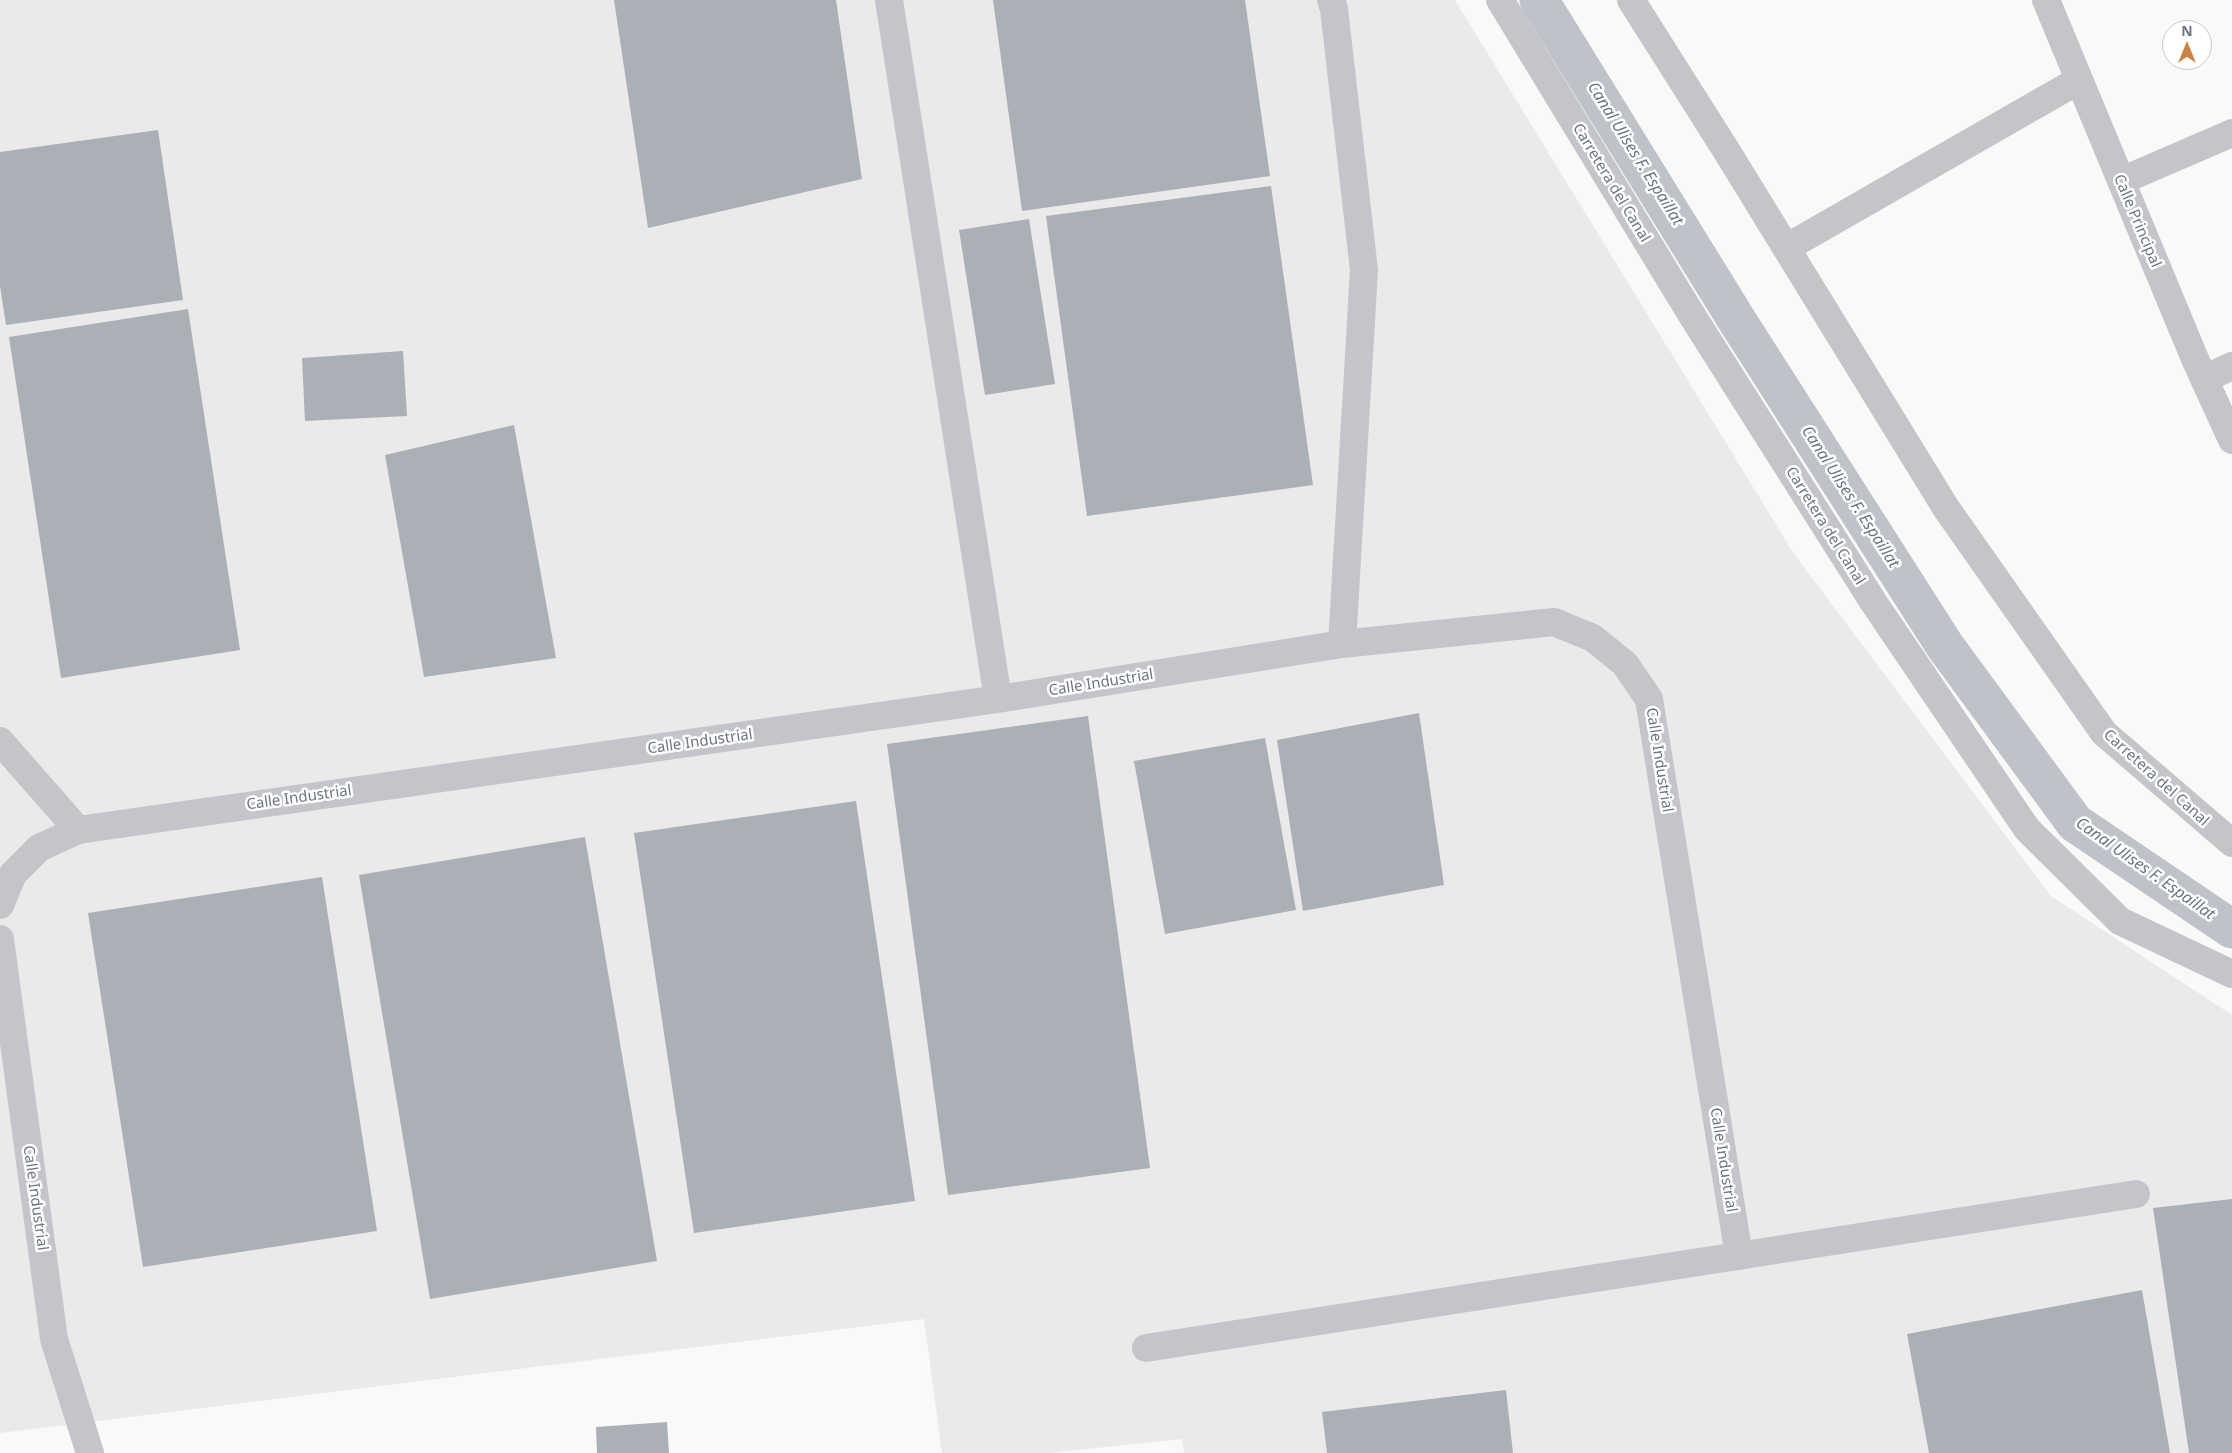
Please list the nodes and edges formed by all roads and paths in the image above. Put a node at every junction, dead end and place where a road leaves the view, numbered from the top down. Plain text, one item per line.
1 (889, 0) edge
2 (1330, 0) edge
3 (1500, 0) edge
4 (1631, 0) edge
5 (2046, 0) edge
6 (2079, 80) junction
7 (2232, 134) edge
8 (2121, 181) junction
9 (1786, 248) junction
10 (2232, 366) edge
11 (2204, 379) junction
12 (2232, 440) edge
13 (1342, 644) junction
14 (998, 699) junction
15 (0, 741) edge
16 (78, 830) junction
17 (2232, 843) edge
18 (0, 905) edge
19 (0, 939) edge
20 (2232, 974) edge
21 (2136, 1194) dead end
22 (1739, 1256) junction
23 (1146, 1348) dead end
24 (90, 1453) edge

1 - 14 street
2 - 13 street
3 - 20 street, Carretera del Canal
4 - 9 street, Carretera del Canal
5 - 6 street, Calle Principal
6 - 8 street, Calle Principal
6 - 9 street
7 - 8 street
8 - 11 street, Calle Principal
9 - 17 street, Carretera del Canal
10 - 11 street
11 - 12 street, Calle Principal
13 - 14 street, Calle Industrial
13 - 22 street, Calle Industrial
14 - 16 street, Calle Industrial
15 - 16 street
16 - 18 street, Calle Industrial
19 - 24 street, Calle Industrial
21 - 22 street
22 - 23 street

